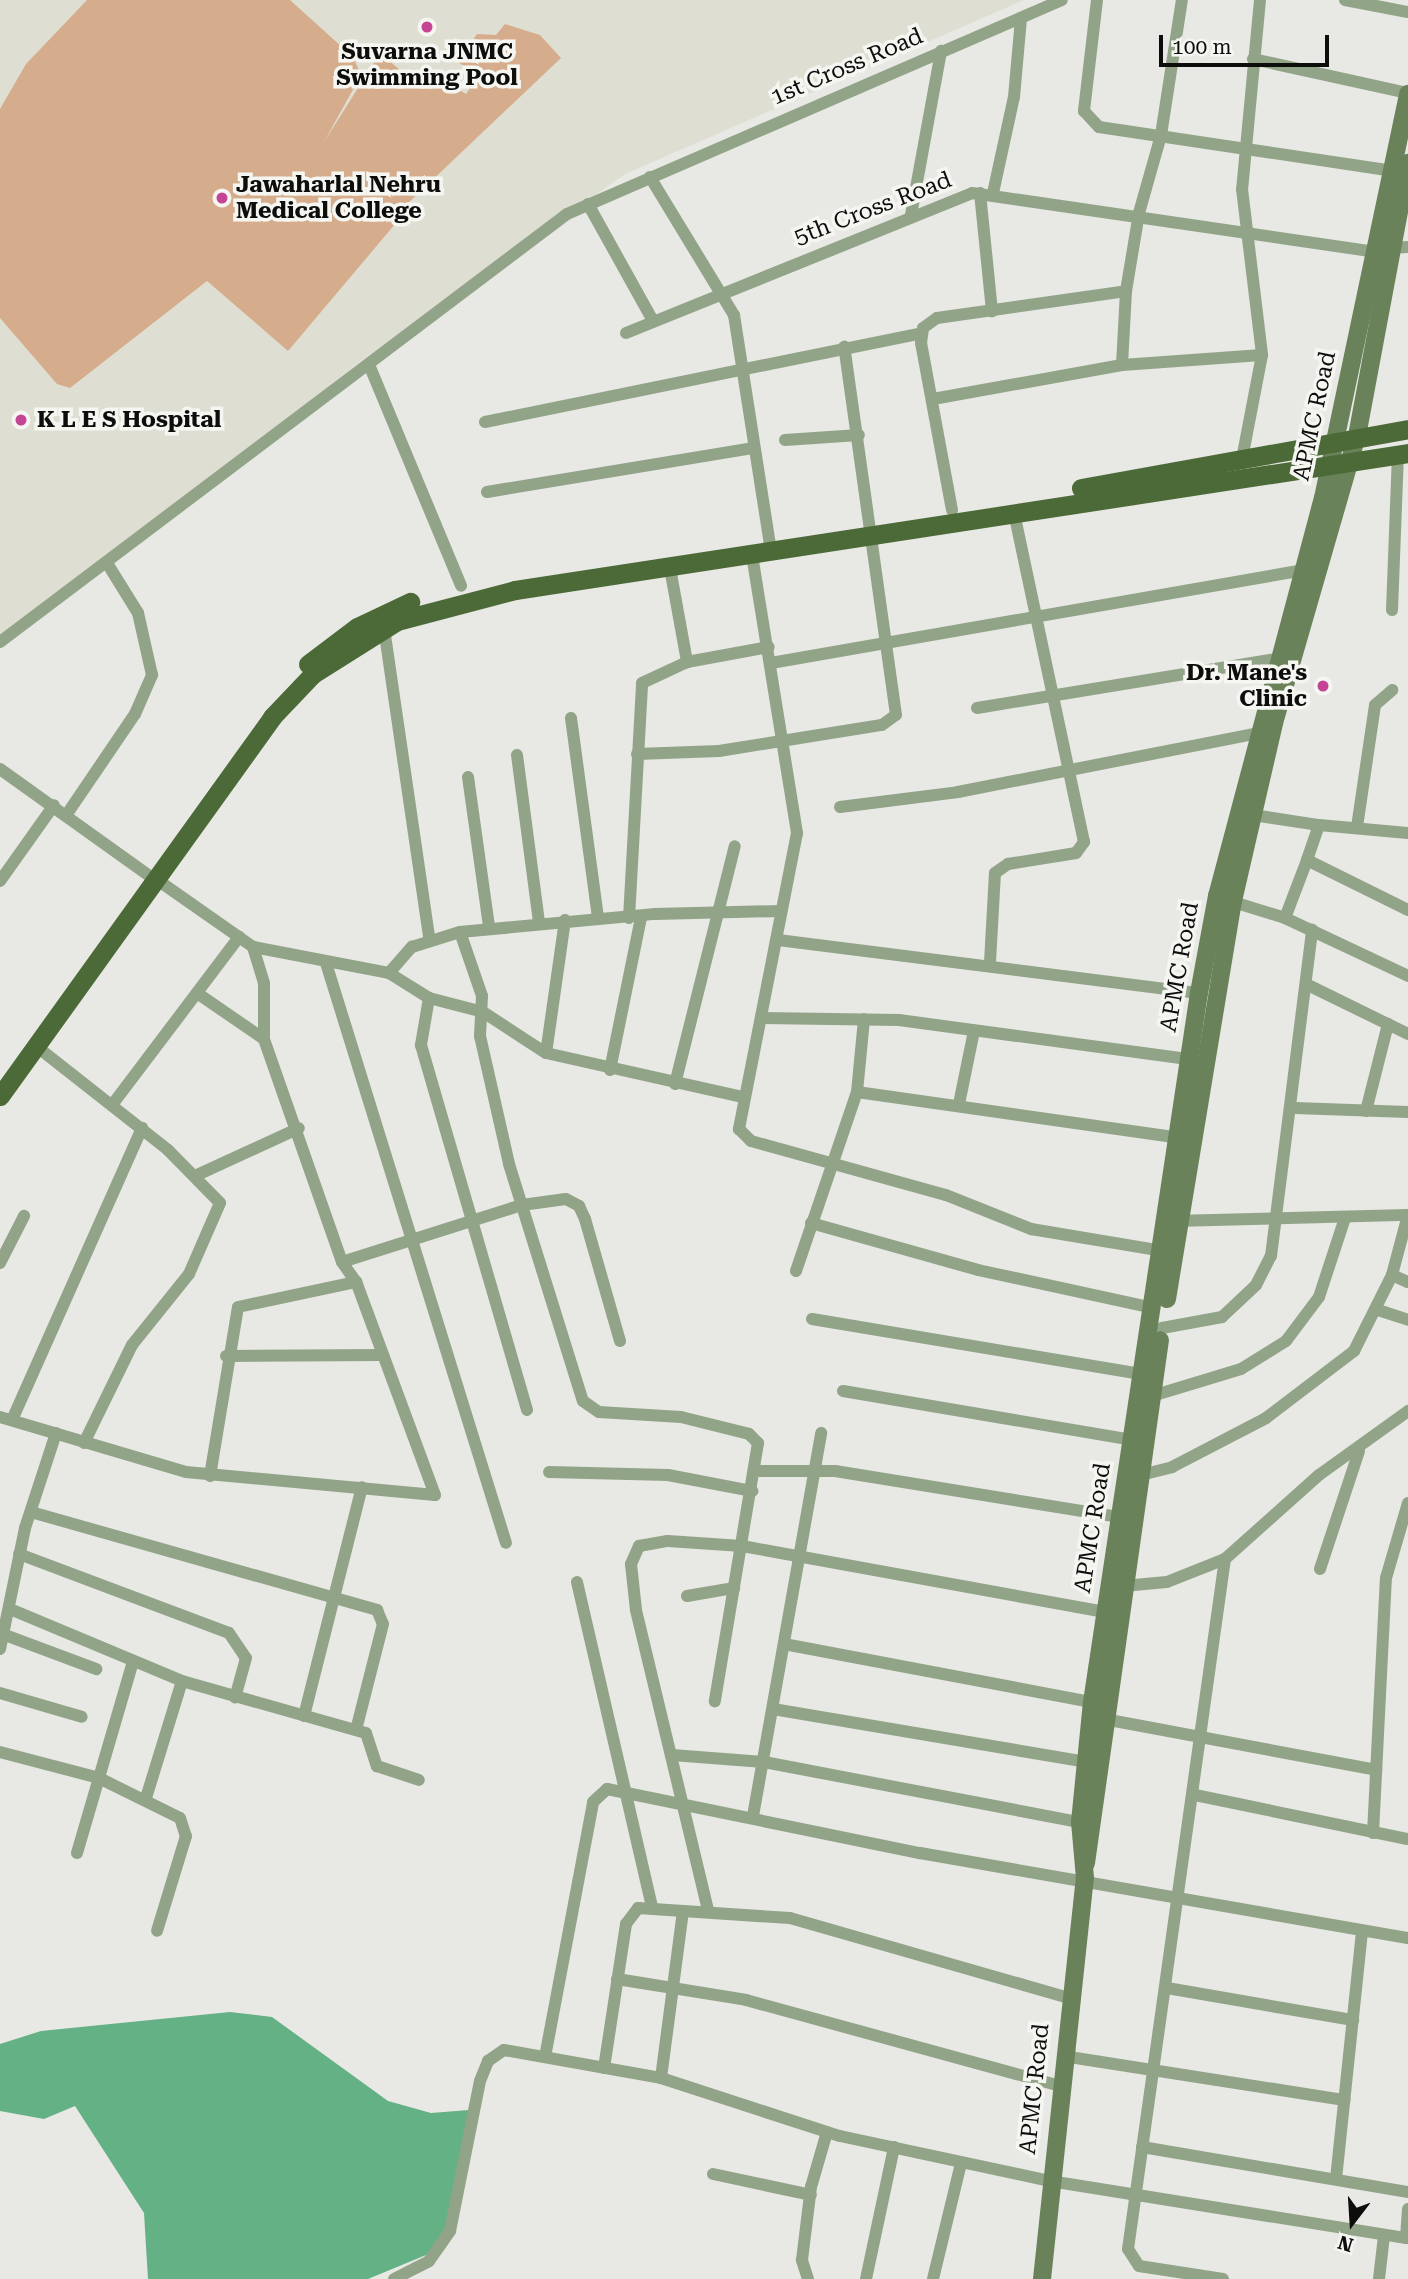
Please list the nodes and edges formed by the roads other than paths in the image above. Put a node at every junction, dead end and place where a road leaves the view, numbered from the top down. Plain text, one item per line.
1 (1062, 0) edge
2 (1097, 0) edge
3 (1182, 0) edge
4 (1260, 0) edge
5 (1345, 0) edge
6 (1408, 12) edge
7 (1021, 18) junction
8 (941, 51) junction
9 (1253, 59) junction
10 (1408, 94) edge
11 (1161, 135) junction
12 (1247, 148) junction
13 (1404, 167) edge
14 (650, 177) junction
15 (986, 193) junction
16 (587, 204) junction
17 (1139, 212) junction
18 (911, 215) junction
19 (1249, 229) junction
20 (1400, 247) edge
21 (1372, 251) junction
22 (1126, 291) junction
23 (725, 295) junction
24 (992, 311) junction
25 (653, 321) junction
26 (626, 332) dead end
27 (921, 333) junction
28 (844, 347) junction
29 (1262, 355) junction
30 (1122, 365) junction
31 (370, 367) junction
32 (740, 368) junction
33 (933, 398) junction
34 (485, 422) dead end
35 (1404, 430) edge
36 (859, 435) junction
37 (1357, 436) junction
38 (1336, 439) junction
39 (785, 440) dead end
40 (752, 448) junction
41 (1403, 454) edge
42 (1242, 459) junction
43 (1339, 463) junction
44 (487, 492) dead end
45 (952, 510) junction
46 (1014, 514) junction
47 (872, 530) junction
48 (764, 549) junction
49 (107, 563) junction
50 (670, 568) junction
51 (1304, 569) junction
52 (461, 586) junction
53 (1392, 610) dead end
54 (1039, 620) junction
55 (384, 628) junction
56 (0, 642) edge
57 (889, 643) junction
58 (769, 647) junction
59 (1277, 659) junction
60 (687, 662) junction
61 (771, 663) junction
62 (1392, 690) dead end
63 (1057, 694) junction
64 (977, 708) dead end
65 (571, 718) dead end
66 (1258, 733) junction
67 (784, 741) junction
68 (637, 754) junction
69 (517, 755) dead end
70 (0, 769) edge
71 (1072, 771) junction
72 (468, 777) dead end
73 (54, 805) junction
74 (841, 807) dead end
75 (67, 814) junction
76 (1247, 815) junction
77 (1320, 825) junction
78 (1357, 827) junction
79 (1408, 832) edge
80 (735, 846) dead end
81 (1307, 860) junction
82 (1, 878) edge
83 (153, 878) junction
84 (1225, 899) junction
85 (1408, 910) edge
86 (781, 911) junction
87 (717, 913) junction
88 (635, 918) junction
89 (1285, 918) junction
90 (598, 919) junction
91 (565, 920) junction
92 (539, 921) junction
93 (489, 927) junction
94 (1312, 930) junction
95 (460, 932) junction
96 (239, 937) junction
97 (429, 937) junction
98 (778, 940) junction
99 (253, 947) junction
100 (990, 962) junction
101 (326, 963) junction
102 (389, 972) junction
103 (1408, 976) edge
104 (1310, 986) junction
105 (197, 993) junction
106 (1199, 993) junction
107 (429, 998) junction
108 (483, 1012) junction
109 (763, 1018) junction
110 (864, 1019) junction
111 (1388, 1024) junction
112 (974, 1031) junction
113 (1408, 1034) edge
114 (264, 1039) junction
115 (36, 1046) junction
116 (546, 1053) junction
117 (1189, 1059) junction
118 (610, 1070) junction
119 (0, 1077) edge
120 (675, 1084) junction
121 (857, 1092) junction
122 (0, 1096) edge
123 (743, 1097) junction
124 (959, 1104) junction
125 (113, 1105) junction
126 (1295, 1108) junction
127 (1366, 1111) junction
128 (1408, 1112) edge
129 (142, 1128) junction
130 (299, 1128) junction
131 (1178, 1138) junction
132 (834, 1162) junction
133 (197, 1175) junction
134 (522, 1205) junction
135 (1408, 1215) edge
136 (24, 1216) dead end
137 (1345, 1218) junction
138 (1280, 1219) junction
139 (1173, 1221) junction
140 (468, 1222) junction
141 (811, 1223) junction
142 (412, 1243) junction
143 (1163, 1251) junction
144 (342, 1262) junction
145 (0, 1263) edge
146 (796, 1271) dead end
147 (1392, 1275) junction
148 (356, 1282) junction
149 (1408, 1282) edge
150 (1154, 1308) junction
151 (1378, 1311) junction
152 (812, 1318) dead end
153 (1408, 1320) edge
154 (1162, 1328) junction
155 (620, 1341) dead end
156 (381, 1355) junction
157 (226, 1356) junction
158 (1142, 1374) junction
159 (843, 1391) dead end
160 (1152, 1396) junction
161 (527, 1410) dead end
162 (1408, 1411) edge
163 (6, 1419) edge
164 (56, 1433) junction
165 (821, 1433) dead end
166 (1132, 1440) junction
167 (84, 1443) junction
168 (1359, 1451) junction
169 (755, 1471) junction
170 (550, 1472) dead end
171 (816, 1473) junction
172 (210, 1476) junction
173 (1137, 1476) junction
174 (362, 1487) junction
175 (752, 1491) junction
176 (1408, 1503) edge
177 (30, 1512) junction
178 (1118, 1517) junction
179 (506, 1543) dead end
180 (742, 1546) junction
181 (19, 1554) junction
182 (799, 1555) junction
183 (1225, 1559) junction
184 (1320, 1569) dead end
185 (577, 1582) dead end
186 (1123, 1586) junction
187 (734, 1588) junction
188 (687, 1596) dead end
189 (333, 1598) junction
190 (10, 1609) junction
191 (1105, 1612) junction
192 (2, 1634) edge
193 (784, 1644) junction
194 (0, 1649) edge
195 (133, 1661) junction
196 (96, 1669) dead end
197 (182, 1681) junction
198 (0, 1693) edge
199 (235, 1698) junction
200 (715, 1701) dead end
201 (1092, 1702) junction
202 (773, 1709) junction
203 (304, 1716) junction
204 (82, 1717) dead end
205 (1104, 1720) junction
206 (356, 1730) junction
207 (1203, 1735) junction
208 (0, 1752) edge
209 (672, 1755) junction
210 (764, 1762) junction
211 (1085, 1762) junction
212 (1376, 1770) junction
213 (99, 1778) junction
214 (419, 1780) dead end
215 (625, 1793) junction
216 (1195, 1795) junction
217 (146, 1798) junction
218 (687, 1809) junction
219 (753, 1816) junction
220 (1080, 1822) junction
221 (1373, 1833) junction
222 (1408, 1839) edge
223 (76, 1853) dead end
224 (1086, 1870) junction
225 (1181, 1894) junction
226 (652, 1907) junction
227 (708, 1910) junction
228 (682, 1911) junction
229 (1362, 1930) junction
230 (157, 1931) dead end
231 (1408, 1938) edge
232 (617, 1979) junction
233 (675, 1987) junction
234 (1167, 1988) junction
235 (1069, 1998) junction
236 (1353, 2020) junction
237 (1063, 2056) junction
238 (545, 2057) junction
239 (604, 2068) junction
240 (1155, 2068) junction
241 (661, 2078) junction
242 (1060, 2086) junction
243 (1345, 2100) junction
244 (827, 2132) junction
245 (894, 2147) junction
246 (1142, 2147) junction
247 (961, 2162) junction
248 (713, 2174) dead end
249 (1336, 2179) junction
250 (1050, 2181) junction
251 (1408, 2192) edge
252 (811, 2195) junction
253 (1137, 2195) junction
254 (1408, 2209) edge
255 (1384, 2236) junction
256 (1407, 2238) edge
257 (394, 2279) edge
258 (808, 2279) edge
259 (866, 2279) edge
260 (933, 2279) edge
261 (1042, 2279) edge
262 (1223, 2279) edge
263 (1380, 2279) edge

1 - 7 street, 1st Cross Road
2 - 11 street
3 - 11 street
4 - 9 street
5 - 6 street
7 - 8 street, 1st Cross Road
7 - 15 street
8 - 14 street, 1st Cross Road
8 - 18 street
9 - 10 street
9 - 12 street
10 - 13 street, APMC Road
11 - 12 street
11 - 17 street
12 - 13 street
12 - 19 street
13 - 20 street, APMC Road
13 - 21 street, APMC Road
14 - 16 street, 1st Cross Road
14 - 23 street
15 - 17 street, 5th Cross Road
15 - 18 street, 5th Cross Road
15 - 24 street
16 - 25 street
16 - 31 street, 1st Cross Road
17 - 19 street, 5th Cross Road
17 - 22 street
18 - 23 street, 5th Cross Road
19 - 21 street, 5th Cross Road
19 - 29 street
20 - 37 street, APMC Road
21 - 38 street, APMC Road
22 - 24 street
22 - 30 street
23 - 25 street, 5th Cross Road
23 - 32 street
24 - 27 street
25 - 26 street, 5th Cross Road
27 - 28 street
27 - 33 street
28 - 32 street
28 - 36 street
29 - 30 street
29 - 42 street
30 - 33 street
31 - 49 street, 1st Cross Road
31 - 52 street
32 - 34 street
32 - 40 street
33 - 45 street
35 - 37 main road
36 - 39 street
36 - 47 street
37 - 38 main road
37 - 43 street, APMC Road
38 - 42 main road
38 - 43 street, APMC Road
40 - 44 street
40 - 48 street
41 - 43 main road
41 - 53 street
42 - 45 main road
43 - 46 main road
43 - 51 street, APMC Road
43 - 76 street, APMC Road
45 - 47 main road
46 - 47 main road
46 - 54 street
47 - 48 main road
47 - 57 street
48 - 50 main road
48 - 52 main road
48 - 58 street
49 - 56 street, 1st Cross Road
49 - 75 street
50 - 55 main road
50 - 60 street
51 - 54 street
51 - 59 street, APMC Road
52 - 83 main road
54 - 57 street
54 - 63 street
55 - 83 main road
55 - 97 street
57 - 61 street
57 - 67 street
58 - 60 street
58 - 61 street
59 - 63 street
59 - 66 street, APMC Road
60 - 68 street
61 - 67 street
62 - 78 street
63 - 64 street
63 - 71 street
65 - 90 street
66 - 71 street
66 - 76 street, APMC Road
67 - 68 street
67 - 86 street
68 - 88 street
69 - 92 street
70 - 73 street
71 - 74 street
71 - 100 street
72 - 93 street
73 - 75 street
73 - 82 street
75 - 83 street
76 - 77 street
76 - 84 street, APMC Road
77 - 78 street
77 - 81 street
78 - 79 street
80 - 87 street
81 - 85 street
81 - 89 street
83 - 96 street
83 - 115 main road
83 - 119 main road
84 - 89 street
84 - 106 street, APMC Road
84 - 139 street, APMC Road
86 - 87 street
86 - 98 street
87 - 88 street
87 - 120 street
88 - 90 street
88 - 118 street
89 - 94 street
90 - 91 street
91 - 92 street
91 - 116 street
92 - 93 street
93 - 95 street
94 - 103 street
94 - 104 street
95 - 97 street
95 - 108 street
96 - 99 street
96 - 105 street
97 - 102 street
98 - 100 street
98 - 109 street
99 - 101 street
99 - 114 street
100 - 106 street
101 - 102 street
101 - 142 street
102 - 107 street
104 - 111 street
104 - 126 street
105 - 114 street
105 - 125 street
106 - 117 street, APMC Road
107 - 108 street
107 - 140 street
108 - 116 street
108 - 134 street
109 - 110 street
109 - 123 street
110 - 112 street
110 - 121 street
111 - 113 street
111 - 127 street
112 - 117 street
112 - 124 street
114 - 130 street
115 - 122 main road
115 - 125 street
116 - 118 street
117 - 131 street, APMC Road
118 - 120 street
120 - 123 street
121 - 124 street
121 - 132 street
123 - 132 street
124 - 131 street
125 - 129 street
126 - 127 street
126 - 138 street
127 - 128 street
129 - 133 street
129 - 163 street
130 - 133 street
130 - 144 street
131 - 139 street, APMC Road
132 - 141 street
132 - 143 street
133 - 167 street
134 - 140 street
134 - 155 street
134 - 169 street
135 - 137 street
135 - 147 street
136 - 145 street
137 - 138 street
137 - 160 street
138 - 139 street
138 - 154 street
139 - 143 street, APMC Road
139 - 154 street, APMC Road
140 - 142 street
140 - 161 street
141 - 146 street
141 - 150 street
142 - 144 street
142 - 179 street
143 - 150 street, APMC Road
144 - 148 street
147 - 149 street
147 - 151 street
148 - 156 street
148 - 157 street
150 - 158 street, APMC Road
151 - 153 street
151 - 173 street
152 - 158 street
154 - 160 street, APMC Road
156 - 157 street
156 - 174 street
157 - 172 street
158 - 166 street, APMC Road
159 - 166 street
160 - 173 street, APMC Road
162 - 168 street
163 - 164 street
164 - 167 street
164 - 177 street
165 - 171 street
166 - 178 street, APMC Road
167 - 172 street
168 - 183 street
168 - 184 street
169 - 171 street
169 - 175 street
170 - 175 street
171 - 178 street
171 - 182 street
172 - 174 street
173 - 186 street, APMC Road
174 - 189 street
175 - 180 street
176 - 212 street
177 - 181 street
177 - 189 street
178 - 191 street, APMC Road
180 - 182 street
180 - 187 street
180 - 209 street
181 - 190 street
181 - 199 street
182 - 191 street
182 - 193 street
183 - 186 street
183 - 207 street
185 - 215 street
186 - 205 street, APMC Road
187 - 188 street
187 - 200 street
189 - 203 street
189 - 206 street
190 - 192 street
190 - 195 street
191 - 201 street, APMC Road
192 - 194 street
192 - 196 street
193 - 201 street
193 - 202 street
195 - 197 street
195 - 213 street
197 - 199 street
197 - 217 street
198 - 204 street
199 - 203 street
201 - 211 street, APMC Road
202 - 210 street
202 - 211 street
203 - 206 street
205 - 207 street
205 - 224 street, APMC Road
206 - 214 street
207 - 212 street
207 - 216 street
208 - 213 street
209 - 210 street
209 - 218 street
210 - 219 street
210 - 220 street
211 - 220 street, APMC Road
212 - 221 street
213 - 217 street
213 - 223 street
215 - 218 street
215 - 226 street
215 - 238 street
216 - 221 street
216 - 225 street
217 - 230 street
218 - 219 street
218 - 227 street
219 - 224 street
220 - 224 street, APMC Road
221 - 222 street
224 - 225 street
224 - 235 street, APMC Road
225 - 229 street
225 - 234 street
226 - 228 street
226 - 232 street
227 - 228 street
227 - 235 street
228 - 233 street
229 - 231 street
229 - 236 street
232 - 233 street
232 - 239 street
233 - 241 street
233 - 242 street
234 - 236 street
234 - 240 street
235 - 237 street, APMC Road
236 - 243 street
237 - 240 street
237 - 242 street, APMC Road
238 - 239 street
238 - 257 street
239 - 241 street
240 - 243 street
240 - 246 street
241 - 244 street
242 - 250 street, APMC Road
243 - 249 street
244 - 245 street
244 - 252 street
245 - 247 street
245 - 259 street
246 - 249 street
246 - 253 street
247 - 250 street
247 - 260 street
248 - 252 street
249 - 251 street
250 - 253 street
250 - 261 street, APMC Road
252 - 258 street
253 - 255 street
253 - 262 street
254 - 256 street
255 - 256 street
255 - 263 street

